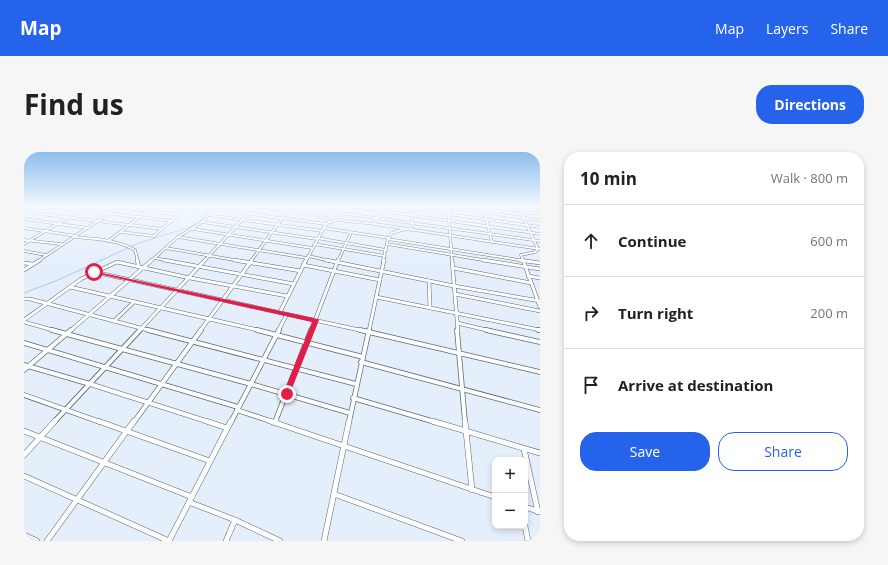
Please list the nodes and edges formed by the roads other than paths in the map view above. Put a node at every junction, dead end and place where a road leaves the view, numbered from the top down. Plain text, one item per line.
1 (57, 224) edge
2 (58, 224) edge
3 (94, 224) edge
4 (123, 224) edge
5 (168, 224) edge
6 (199, 224) edge
7 (217, 224) edge
8 (239, 224) edge
9 (271, 224) edge
10 (326, 224) edge
11 (375, 224) edge
12 (412, 224) edge
13 (421, 224) edge
14 (449, 224) edge
15 (470, 224) edge
16 (520, 224) edge
17 (130, 225) junction
18 (277, 225) junction
19 (527, 225) junction
20 (237, 227) junction
21 (489, 227) junction
22 (540, 227) edge
23 (24, 228) edge
24 (88, 228) junction
25 (450, 228) junction
26 (162, 229) junction
27 (193, 229) junction
28 (406, 229) junction
29 (322, 230) junction
30 (411, 230) junction
31 (45, 231) junction
32 (121, 232) junction
33 (271, 232) junction
34 (351, 232) junction
35 (531, 233) junction
36 (229, 234) junction
37 (490, 234) junction
38 (540, 234) edge
39 (451, 236) junction
40 (74, 237) junction
41 (178, 237) junction
42 (317, 239) junction
43 (388, 239) junction
44 (24, 240) edge
45 (265, 240) junction
46 (534, 240) junction
47 (29, 241) junction
48 (108, 241) junction
49 (540, 241) edge
50 (492, 242) junction
51 (346, 243) junction
52 (24, 244) edge
53 (62, 244) junction
54 (220, 244) junction
55 (314, 244) junction
56 (387, 244) junction
57 (166, 248) junction
58 (312, 248) junction
59 (343, 249) junction
60 (452, 249) junction
61 (539, 249) edge
62 (258, 250) junction
63 (386, 250) junction
64 (24, 251) edge
65 (46, 255) junction
66 (452, 255) junction
67 (210, 256) junction
68 (385, 256) junction
69 (307, 257) junction
70 (155, 258) junction
71 (523, 260) junction
72 (250, 262) junction
73 (337, 262) junction
74 (24, 263) edge
75 (540, 263) edge
76 (32, 264) junction
77 (303, 265) junction
78 (200, 266) junction
79 (141, 267) junction
80 (525, 267) junction
81 (453, 268) junction
82 (24, 270) edge
83 (540, 270) edge
84 (300, 271) junction
85 (334, 271) junction
86 (94, 272) junction
87 (382, 272) junction
88 (242, 274) junction
89 (528, 276) junction
90 (190, 278) junction
91 (540, 278) edge
92 (129, 280) junction
93 (380, 280) junction
94 (429, 281) junction
95 (531, 283) junction
96 (294, 284) junction
97 (234, 286) junction
98 (454, 286) junction
99 (70, 287) junction
100 (178, 291) junction
101 (455, 294) junction
102 (109, 296) junction
103 (287, 296) junction
104 (376, 297) junction
105 (24, 299) edge
106 (224, 300) junction
107 (539, 301) edge
108 (134, 302) junction
109 (47, 304) junction
110 (540, 307) edge
111 (162, 308) junction
112 (430, 308) junction
113 (540, 311) edge
114 (280, 312) junction
115 (457, 313) junction
116 (88, 314) junction
117 (287, 314) junction
118 (208, 318) junction
119 (316, 320) junction
120 (24, 321) edge
121 (114, 321) junction
122 (457, 323) junction
123 (143, 328) junction
124 (540, 330) edge
125 (368, 332) junction
126 (66, 333) junction
127 (276, 334) junction
128 (192, 341) junction
129 (306, 342) junction
130 (540, 342) edge
131 (24, 343) edge
132 (124, 349) junction
133 (47, 350) junction
134 (460, 353) junction
135 (263, 358) junction
136 (362, 360) junction
137 (176, 363) junction
138 (26, 366) edge
139 (106, 367) junction
140 (297, 367) junction
141 (24, 370) edge
142 (540, 372) edge
143 (90, 384) junction
144 (161, 384) junction
145 (250, 384) junction
146 (356, 384) junction
147 (462, 389) junction
148 (287, 394) junction
149 (24, 395) edge
150 (353, 398) junction
151 (148, 403) junction
152 (238, 408) junction
153 (66, 410) junction
154 (540, 410) edge
155 (350, 413) junction
156 (275, 423) junction
157 (227, 428) junction
158 (127, 430) junction
159 (24, 431) edge
160 (467, 432) junction
161 (40, 438) junction
162 (343, 447) junction
163 (524, 449) junction
164 (540, 453) edge
165 (24, 455) edge
166 (210, 461) junction
167 (104, 462) junction
168 (24, 476) edge
169 (472, 490) junction
170 (334, 494) junction
171 (492, 496) edge
172 (190, 499) junction
173 (77, 500) junction
174 (528, 508) edge
175 (539, 512) edge
176 (234, 520) junction
177 (526, 529) edge
178 (24, 535) edge
179 (37, 541) edge
180 (47, 541) edge
181 (169, 541) edge
182 (226, 541) edge
183 (280, 541) edge
184 (324, 541) edge
185 (462, 541) edge
186 (528, 541) edge

1 - 31 street
2 - 24 street
3 - 24 street
4 - 17 street
5 - 26 street
6 - 27 street
7 - 20 street
8 - 20 street
9 - 18 street
10 - 29 street
11 - 28 street
12 - 30 street
13 - 25 street
14 - 25 street
15 - 21 street
16 - 19 street
17 - 26 street
17 - 32 street
18 - 29 street
18 - 33 street
19 - 22 street
19 - 35 street
20 - 33 street
20 - 36 street
21 - 35 street
21 - 37 street
23 - 31 street
24 - 40 street
25 - 37 street
25 - 39 street
26 - 32 street
27 - 36 street
27 - 41 street
28 - 30 street
28 - 43 street
29 - 34 street
29 - 42 street
30 - 39 street
31 - 40 street
31 - 47 street
32 - 48 street
33 - 42 street
33 - 45 street
34 - 43 street
34 - 51 street
35 - 38 street
35 - 46 street
36 - 45 street
36 - 54 street
37 - 46 street
37 - 50 street
39 - 50 street
39 - 60 street
40 - 48 street
40 - 53 street
41 - 54 street
41 - 57 street
42 - 51 street
42 - 55 street
43 - 56 street
43 - 60 street
44 - 47 street
45 - 58 street
45 - 62 street
46 - 49 street
46 - 61 street
47 - 52 street
47 - 53 street
48 - 79 street
50 - 61 street
51 - 59 street
51 - 63 street
53 - 65 street
54 - 62 street
54 - 67 street
55 - 58 street
55 - 59 street
56 - 63 street
56 - 66 street
57 - 67 street
57 - 70 street
58 - 69 street
59 - 68 street
59 - 73 street
60 - 66 street
60 - 71 street
61 - 71 street
62 - 69 street
62 - 72 street
63 - 68 street
64 - 65 street
65 - 76 street
66 - 80 street
66 - 81 street
67 - 72 street
67 - 78 street
68 - 87 street
69 - 73 street
69 - 77 street
70 - 78 street
70 - 79 street
71 - 75 street
71 - 80 street
72 - 84 street
72 - 88 street
73 - 85 street
73 - 87 street
74 - 76 street
76 - 82 street
77 - 84 street
77 - 85 street
78 - 88 street
78 - 90 street
79 - 86 street
79 - 90 street
79 - 92 street
80 - 83 street
80 - 89 street
81 - 95 street
81 - 98 street
84 - 96 street
85 - 93 street
85 - 119 street
86 - 92 street
86 - 99 street
87 - 93 street
87 - 94 street
88 - 96 street
88 - 97 street
89 - 91 street
89 - 95 street
90 - 97 street
90 - 100 street
92 - 100 street
92 - 102 street
93 - 104 street
94 - 98 street
94 - 112 street
95 - 107 street
96 - 103 street
97 - 103 street
97 - 106 street
98 - 101 street
98 - 107 street
99 - 102 street
99 - 109 street
100 - 106 street
100 - 111 street
101 - 113 street
101 - 115 street
102 - 108 street
102 - 116 street
103 - 114 street
104 - 112 street
104 - 125 street
105 - 109 street
106 - 114 street
106 - 118 street
107 - 110 street
108 - 111 street
108 - 121 street
109 - 116 street
109 - 120 street
111 - 118 street
111 - 123 street
112 - 115 street
114 - 117 street
115 - 122 street
115 - 124 street
116 - 121 street
116 - 126 street
117 - 119 street
117 - 127 street
118 - 127 street
118 - 128 street
119 - 125 street
119 - 129 street
120 - 126 street
121 - 123 street
122 - 130 street
122 - 134 street
123 - 128 street
123 - 132 street
125 - 134 street
125 - 136 street
126 - 132 street
126 - 133 street
127 - 129 street
127 - 135 street
128 - 135 street
128 - 137 street
129 - 136 street
129 - 140 street
131 - 133 street
132 - 137 street
132 - 139 street
133 - 138 street
133 - 139 street
134 - 142 street
134 - 147 street
135 - 140 street
135 - 145 street
136 - 146 street
136 - 147 street
137 - 144 street
137 - 145 street
138 - 141 street
138 - 143 street
139 - 143 street
139 - 144 street
140 - 146 street
140 - 148 street
143 - 151 street
143 - 153 street
144 - 151 street
144 - 152 street
145 - 148 street
145 - 152 street
146 - 150 street
147 - 154 street
147 - 160 street
148 - 155 street
148 - 156 street
149 - 153 street
150 - 155 street
150 - 160 street
151 - 157 street
151 - 158 street
152 - 156 street
152 - 157 street
153 - 158 street
153 - 161 street
155 - 162 street
156 - 162 street
157 - 166 street
158 - 166 street
158 - 167 street
159 - 161 street
160 - 163 street
160 - 169 street
161 - 165 street
161 - 167 street
162 - 169 street
162 - 170 street
163 - 164 street
163 - 175 street
166 - 172 street
167 - 172 street
167 - 173 street
168 - 173 street
169 - 171 street
170 - 184 street
170 - 185 street
172 - 176 street
172 - 181 street
173 - 180 street
173 - 181 street
174 - 175 street
176 - 182 street
176 - 183 street
177 - 186 street
178 - 179 street

